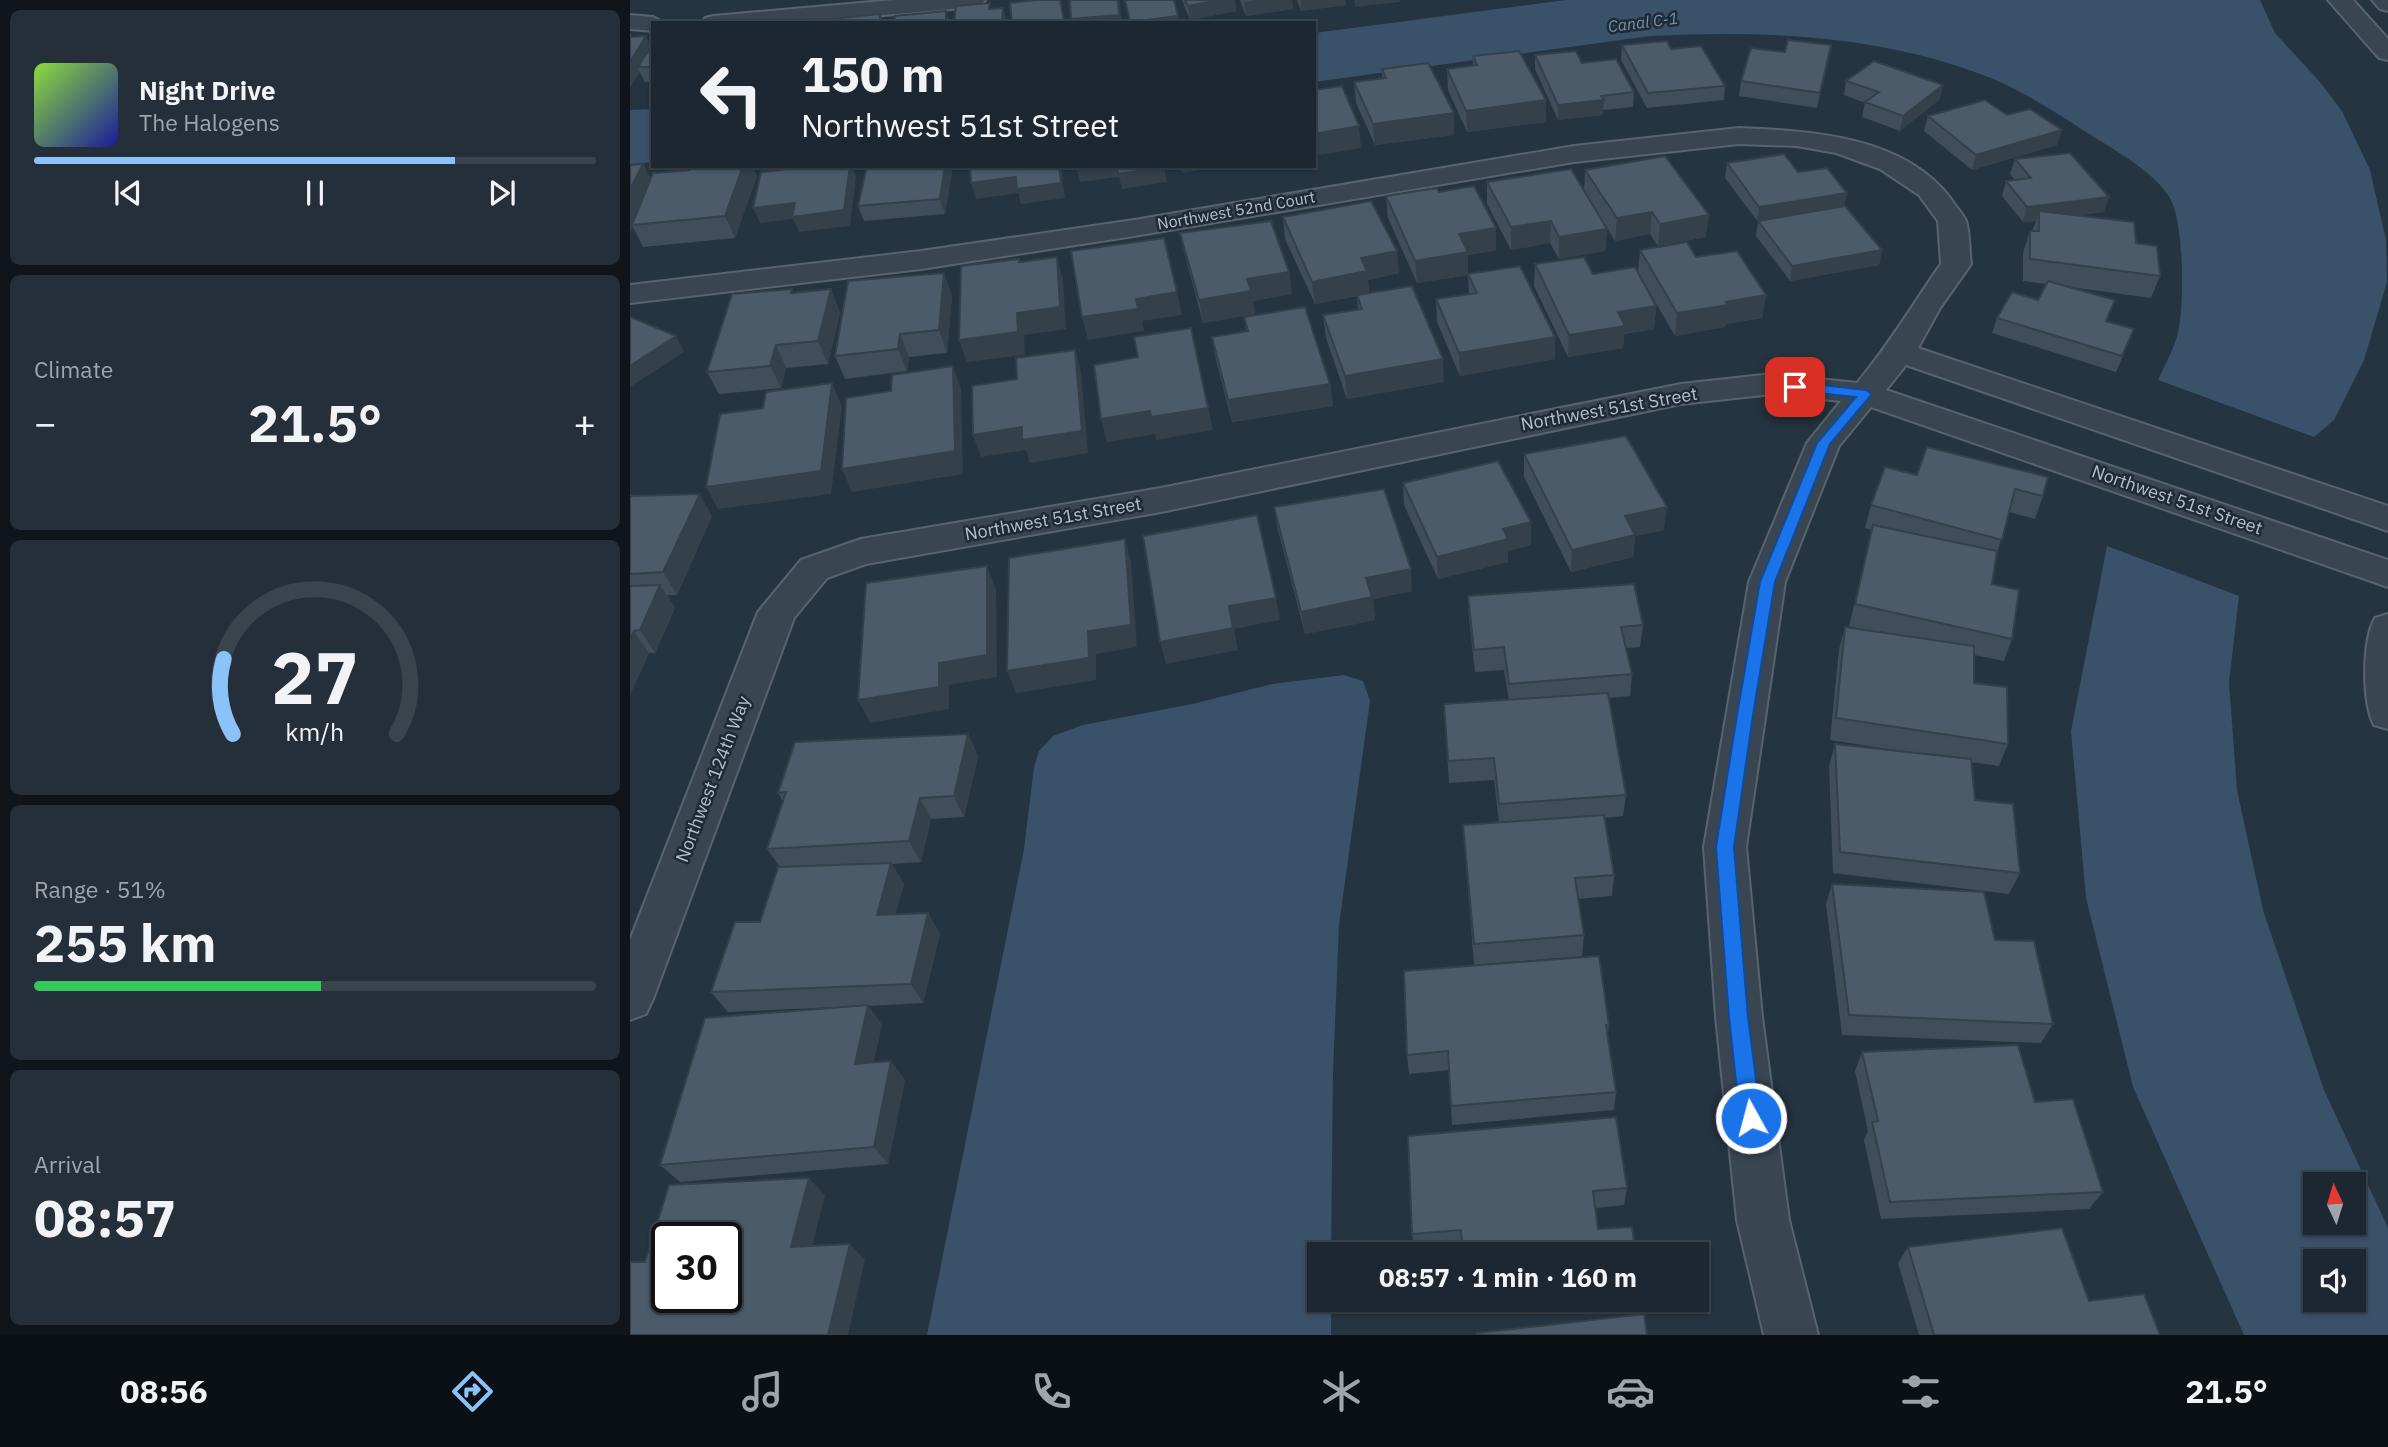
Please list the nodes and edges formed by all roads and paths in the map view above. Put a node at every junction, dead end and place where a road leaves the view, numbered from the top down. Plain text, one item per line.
1 (974, 0) edge
2 (2340, 0) edge
3 (2384, 0) edge
4 (907, 4) edge
5 (2388, 4) edge
6 (733, 21) edge
7 (630, 22) edge
8 (651, 24) edge
9 (2388, 53) edge
10 (630, 293) edge
11 (1900, 352) junction
12 (1866, 394) junction
13 (2134, 433) junction
14 (2117, 480) junction
15 (2388, 519) edge
16 (814, 569) joint
17 (2388, 574) edge
18 (2388, 628) edge
19 (2388, 714) edge
20 (630, 999) edge
21 (1791, 1335) edge

1 - 4 street
2 - 9 street
3 - 5 street
4 - 6 street
7 - 8 street
10 - 11 street, Northwest 52nd Court
11 - 12 street, Northwest 52nd Court
11 - 13 street
12 - 14 street, Northwest 51st Street
12 - 16 street, Northwest 51st Street
12 - 21 street, Northwest 52nd Court
13 - 14 street
13 - 15 street
14 - 17 street, Northwest 51st Street
16 - 20 street, Northwest 124th Way
18 - 19 street

